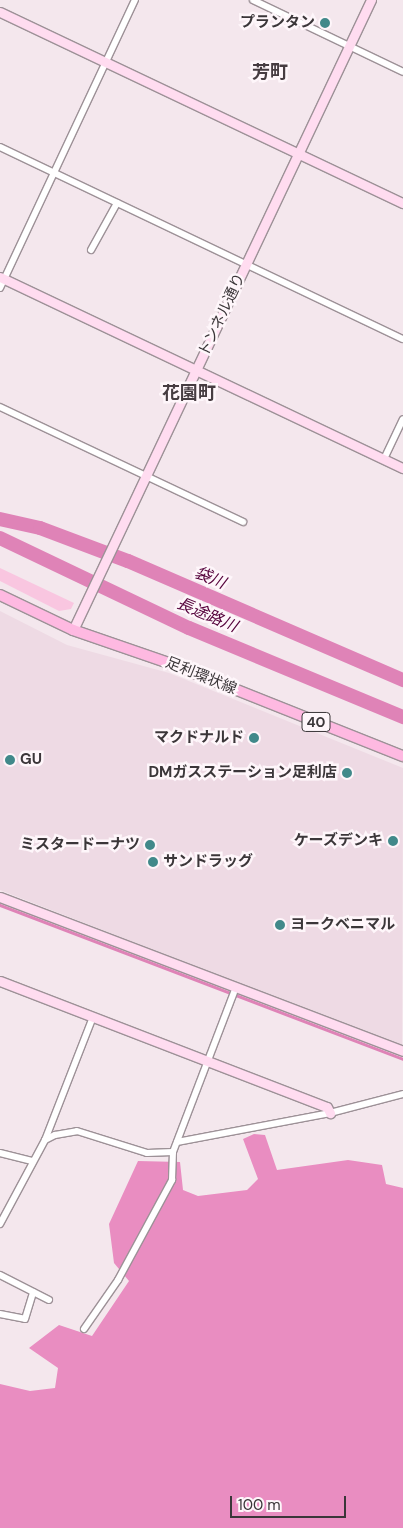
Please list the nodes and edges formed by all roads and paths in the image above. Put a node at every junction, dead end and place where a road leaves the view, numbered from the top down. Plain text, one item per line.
1 (136, 0) edge
2 (253, 0) edge
3 (371, 0) edge
4 (0, 12) edge
5 (349, 46) junction
6 (106, 62) junction
7 (403, 72) edge
8 (0, 148) edge
9 (298, 154) junction
10 (54, 173) junction
11 (117, 203) junction
12 (403, 203) edge
13 (91, 250) dead end
14 (246, 265) junction
15 (1, 281) edge
16 (403, 339) edge
17 (196, 370) junction
18 (0, 407) edge
19 (403, 419) edge
20 (384, 459) junction
21 (403, 468) edge
22 (144, 477) junction
23 (243, 522) dead end
24 (0, 595) edge
25 (73, 630) junction
26 (403, 756) edge
27 (0, 898) edge
28 (0, 981) edge
29 (236, 987) junction
30 (93, 1017) junction
31 (403, 1051) edge
32 (208, 1062) junction
33 (403, 1094) edge
34 (330, 1113) junction
35 (45, 1140) junction
36 (177, 1142) junction
37 (173, 1152) junction
38 (0, 1153) edge
39 (33, 1161) junction
40 (0, 1224) edge
41 (0, 1275) edge
42 (33, 1292) junction
43 (49, 1300) dead end
44 (0, 1314) edge
45 (84, 1329) dead end

1 - 6 street
2 - 5 street
3 - 5 street, トンネル通り
4 - 6 street
5 - 7 street
5 - 9 street, トンネル通り
6 - 9 street
6 - 10 street
8 - 10 street
9 - 12 street
9 - 14 street, トンネル通り
10 - 11 street
10 - 15 street
11 - 13 street
11 - 14 street
14 - 16 street
14 - 17 street, トンネル通り
15 - 17 street
17 - 20 street
17 - 22 street, トンネル通り
18 - 22 street
19 - 20 street
20 - 21 street
22 - 23 street
22 - 25 street, トンネル通り
24 - 25 main road, 足利環状線 / 40
25 - 26 main road, 足利環状線 / 40
27 - 29 street
28 - 30 street
29 - 31 street
29 - 32 street
30 - 32 street
30 - 35 street
32 - 34 street
32 - 36 street
33 - 34 street
34 - 36 street
35 - 37 street
35 - 39 street
36 - 37 street
37 - 45 street
38 - 39 street
39 - 40 street
41 - 42 street
42 - 43 street
42 - 44 street

